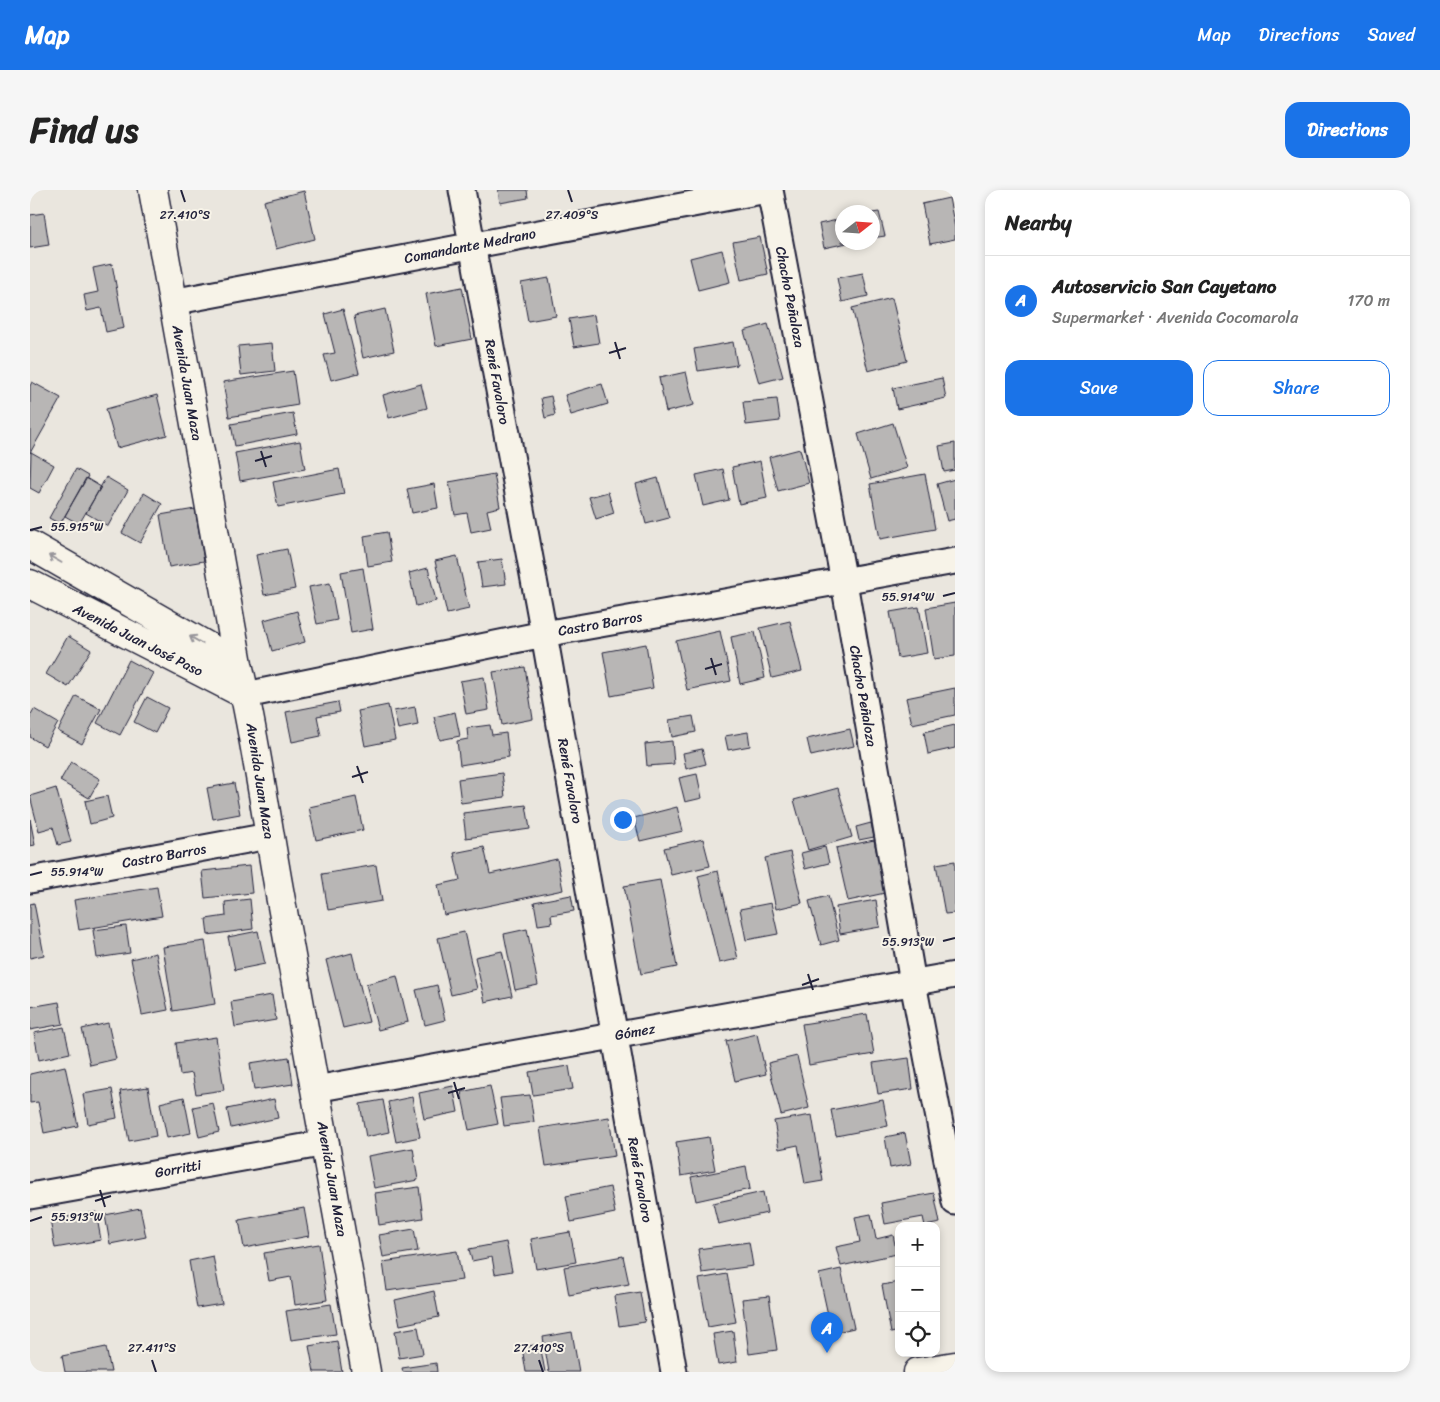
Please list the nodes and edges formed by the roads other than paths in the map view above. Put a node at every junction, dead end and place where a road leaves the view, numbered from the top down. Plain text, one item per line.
1 (153, 190) edge
2 (462, 190) edge
3 (769, 190) edge
4 (472, 246) junction
5 (172, 302) junction
6 (30, 546) edge
7 (955, 561) edge
8 (844, 582) junction
9 (30, 584) edge
10 (544, 634) junction
11 (238, 664) junction
12 (246, 695) junction
13 (269, 836) junction
14 (30, 880) edge
15 (955, 975) edge
16 (912, 983) junction
17 (615, 1036) junction
18 (315, 1089) junction
19 (326, 1144) junction
20 (30, 1196) edge
21 (955, 1202) edge
22 (955, 1366) edge
23 (366, 1372) edge
24 (674, 1372) edge
25 (918, 1372) edge

1 - 5 main road, Avenida Juan Maza
2 - 4 street, René Favaloro
3 - 4 street, Comandante Medrano
3 - 8 street, Chacho Peñaloza
4 - 5 street, Comandante Medrano
4 - 10 street, René Favaloro
5 - 11 main road, Avenida Juan Maza
11 -> 6 main road, Avenida Juan José Paso
7 - 8 street, Castro Barros
8 - 10 street, Castro Barros
8 - 16 street, Chacho Peñaloza
9 - 12 main road, Avenida Juan José Paso
10 - 12 street, Castro Barros
10 - 17 street, René Favaloro
11 - 12 main road, Avenida Juan Maza
12 - 13 main road, Avenida Juan Maza
13 - 14 street, Castro Barros
13 - 18 main road, Avenida Juan Maza
15 - 16 street, Gómez
16 - 17 street, Gómez
16 - 21 street, Chacho Peñaloza
17 - 18 street, Gómez
17 - 24 street, René Favaloro
18 - 19 main road, Avenida Juan Maza
19 - 20 street, Gorritti
19 - 23 main road, Avenida Juan Maza
22 - 25 main road

